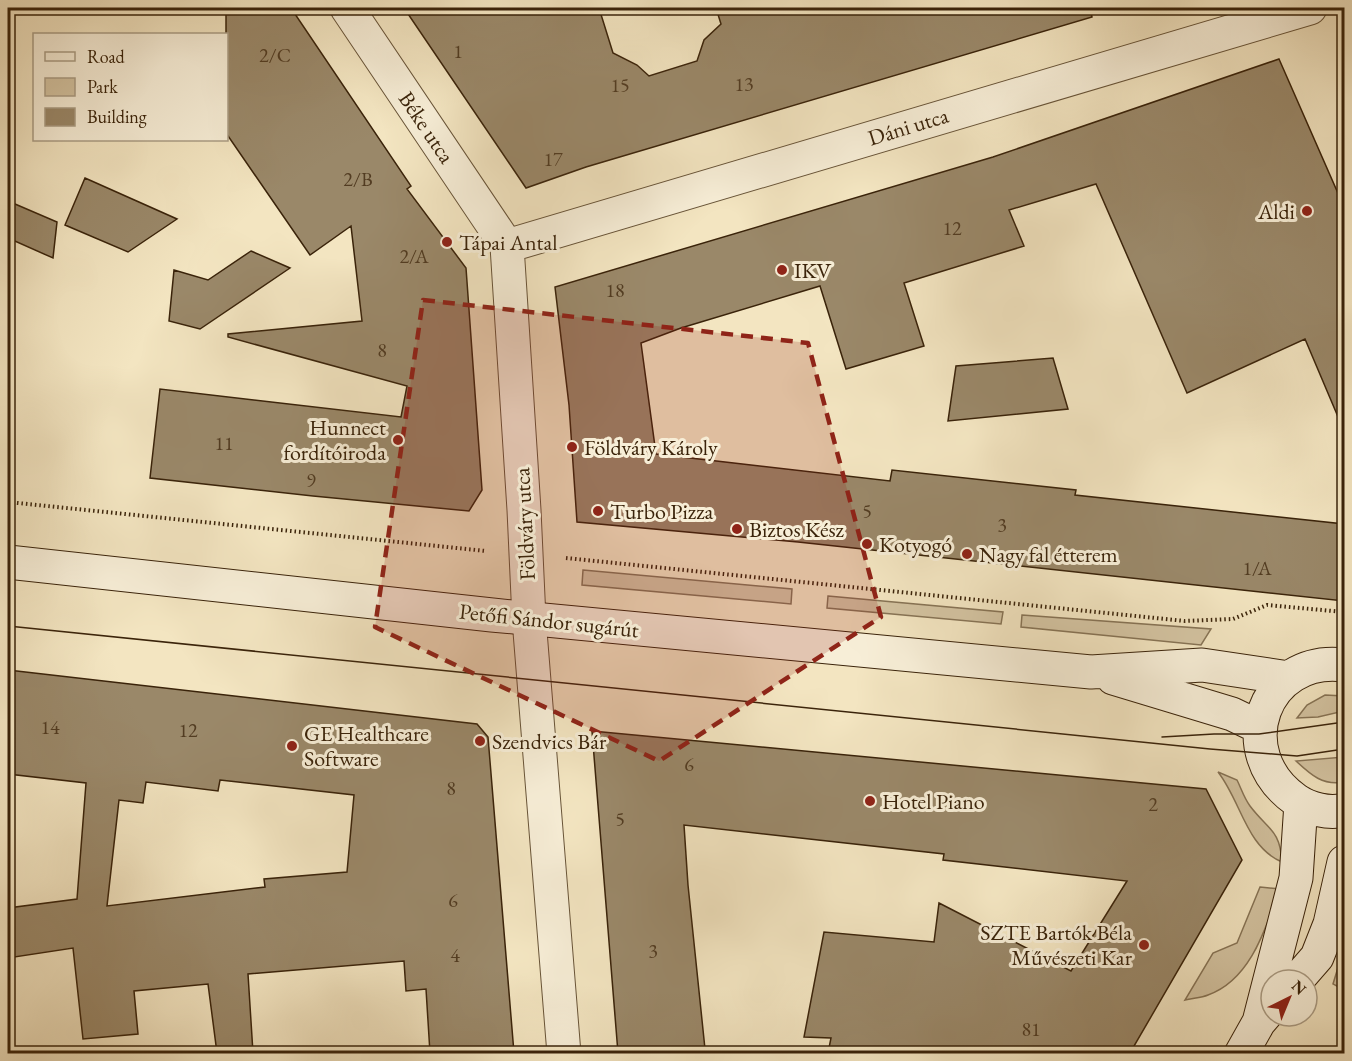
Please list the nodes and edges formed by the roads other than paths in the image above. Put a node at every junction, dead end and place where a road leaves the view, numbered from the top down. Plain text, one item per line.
1 (347, 8) edge
2 (1309, 8) edge
3 (507, 246) junction
4 (8, 562) edge
5 (529, 619) junction
6 (1344, 665) edge
7 (1091, 672) junction
8 (1289, 678) junction
9 (1259, 727) junction
10 (1301, 803) junction
11 (1344, 810) edge
12 (1344, 862) edge
13 (1276, 968) edge
14 (1307, 968) edge
15 (1259, 1024) edge
16 (564, 1053) edge
17 (1241, 1053) edge

1 - 3 street, Béke utca
2 - 3 street, Dáni utca
3 - 5 street, Földváry utca
4 - 5 street, Petőfi Sándor sugárút
5 - 7 street, Petőfi Sándor sugárút
5 - 16 street, Földváry utca
6 - 8 street
7 - 8 street, Petőfi Sándor sugárút
7 - 9 street, Petőfi Sándor sugárút
8 - 9 street
9 - 10 street
10 - 11 street
10 - 13 street
12 - 14 street
15 - 17 street

